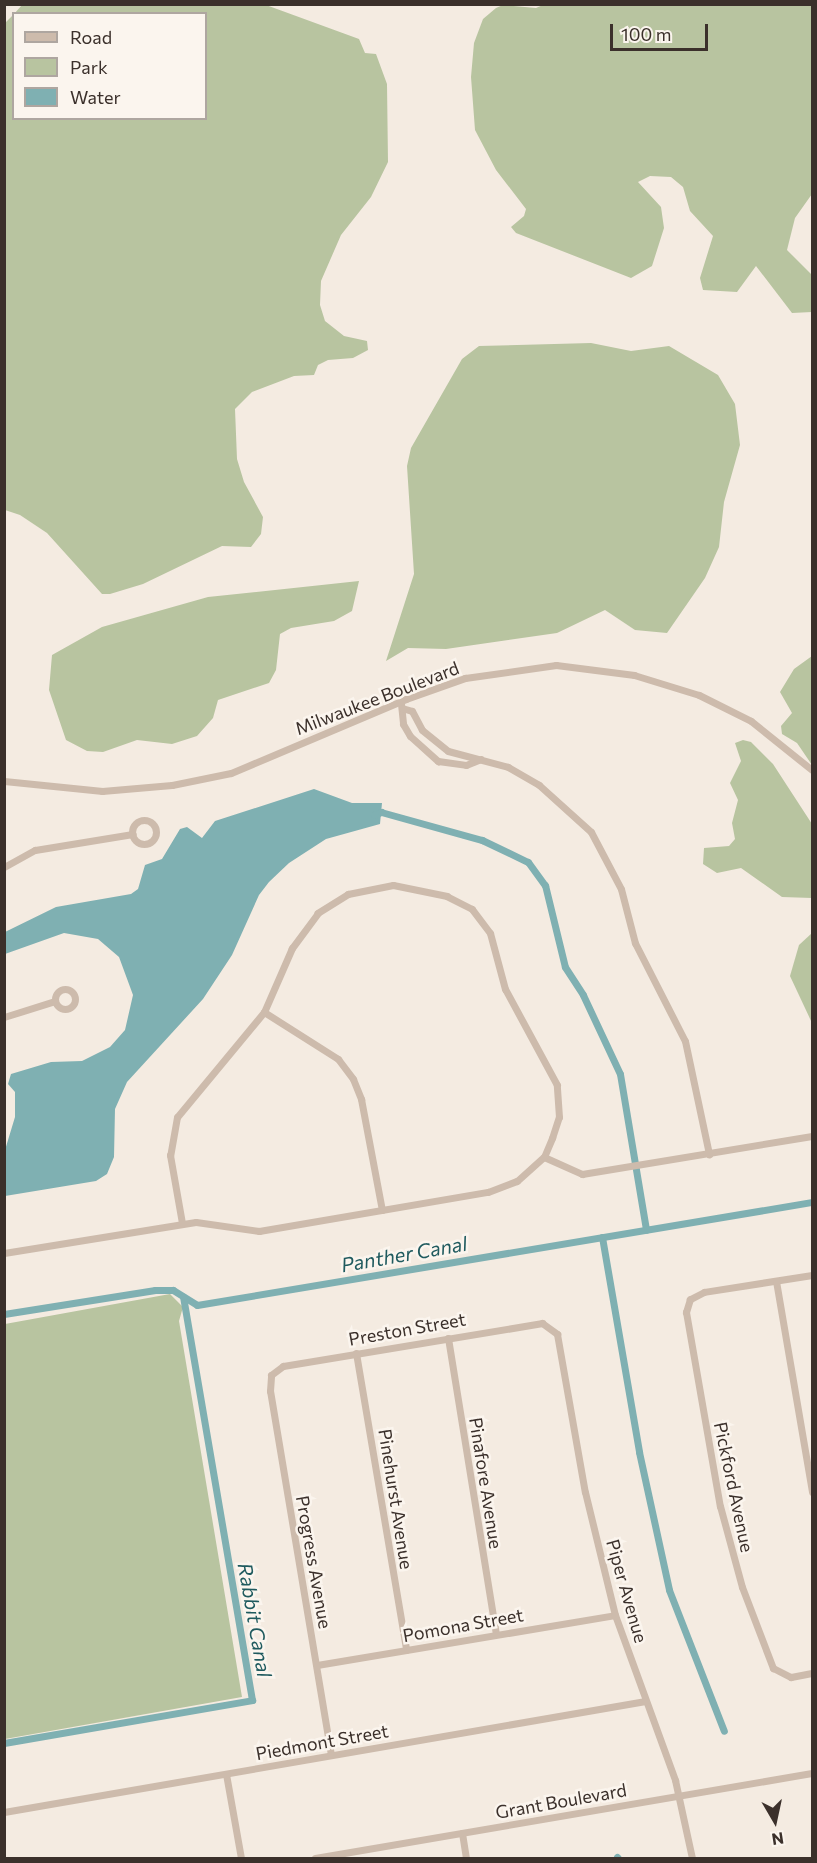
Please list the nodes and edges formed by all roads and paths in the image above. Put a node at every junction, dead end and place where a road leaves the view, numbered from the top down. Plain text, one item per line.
1 (401, 705) junction
2 (432, 740) junction
3 (423, 751) junction
4 (481, 759) junction
5 (813, 770) edge
6 (4, 781) edge
7 (133, 834) dead end
8 (4, 867) edge
9 (55, 1001) dead end
10 (264, 1012) junction
11 (4, 1017) edge
12 (813, 1136) edge
13 (709, 1154) junction
14 (544, 1157) junction
15 (382, 1210) junction
16 (182, 1223) junction
17 (4, 1253) edge
18 (813, 1275) edge
19 (776, 1281) junction
20 (552, 1327) joint
21 (447, 1338) junction
22 (356, 1353) junction
23 (271, 1375) joint
24 (813, 1492) edge
25 (615, 1615) junction
26 (496, 1634) junction
27 (406, 1650) junction
28 (317, 1665) junction
29 (813, 1673) edge
30 (645, 1701) junction
31 (331, 1755) junction
32 (813, 1773) edge
33 (226, 1774) junction
34 (680, 1796) junction
35 (4, 1812) edge
36 (462, 1833) junction
37 (241, 1858) edge
38 (315, 1858) edge
39 (466, 1858) edge
40 (692, 1858) edge

1 - 2 street
1 - 3 street
1 - 5 street, Milwaukee Boulevard
1 - 6 street, Milwaukee Boulevard
2 - 3 street
2 - 4 street
3 - 4 street
4 - 13 street
7 - 8 street
9 - 11 street
10 - 14 street
10 - 15 street
10 - 16 street
12 - 13 street
13 - 14 street
14 - 15 street
15 - 16 street
16 - 17 street
18 - 19 street
19 - 24 street
19 - 29 street, Pickford Avenue
20 - 21 street, Preston Street
20 - 25 street, Piper Avenue
21 - 22 street, Preston Street
21 - 26 street, Pinafore Avenue
22 - 23 street, Preston Street
22 - 27 street, Pinehurst Avenue
23 - 28 street, Progress Avenue
25 - 26 street, Pomona Street
25 - 30 street, Piper Avenue
26 - 27 street, Pomona Street
27 - 28 street, Pomona Street
28 - 31 street, Progress Avenue
30 - 31 street, Piedmont Street
30 - 34 street, Piper Avenue
31 - 33 street, Piedmont Street
32 - 34 street, Grant Boulevard
33 - 35 street, Piedmont Street
33 - 37 street
34 - 36 street, Grant Boulevard
34 - 40 street, Piper Avenue
36 - 38 street, Grant Boulevard
36 - 39 street

